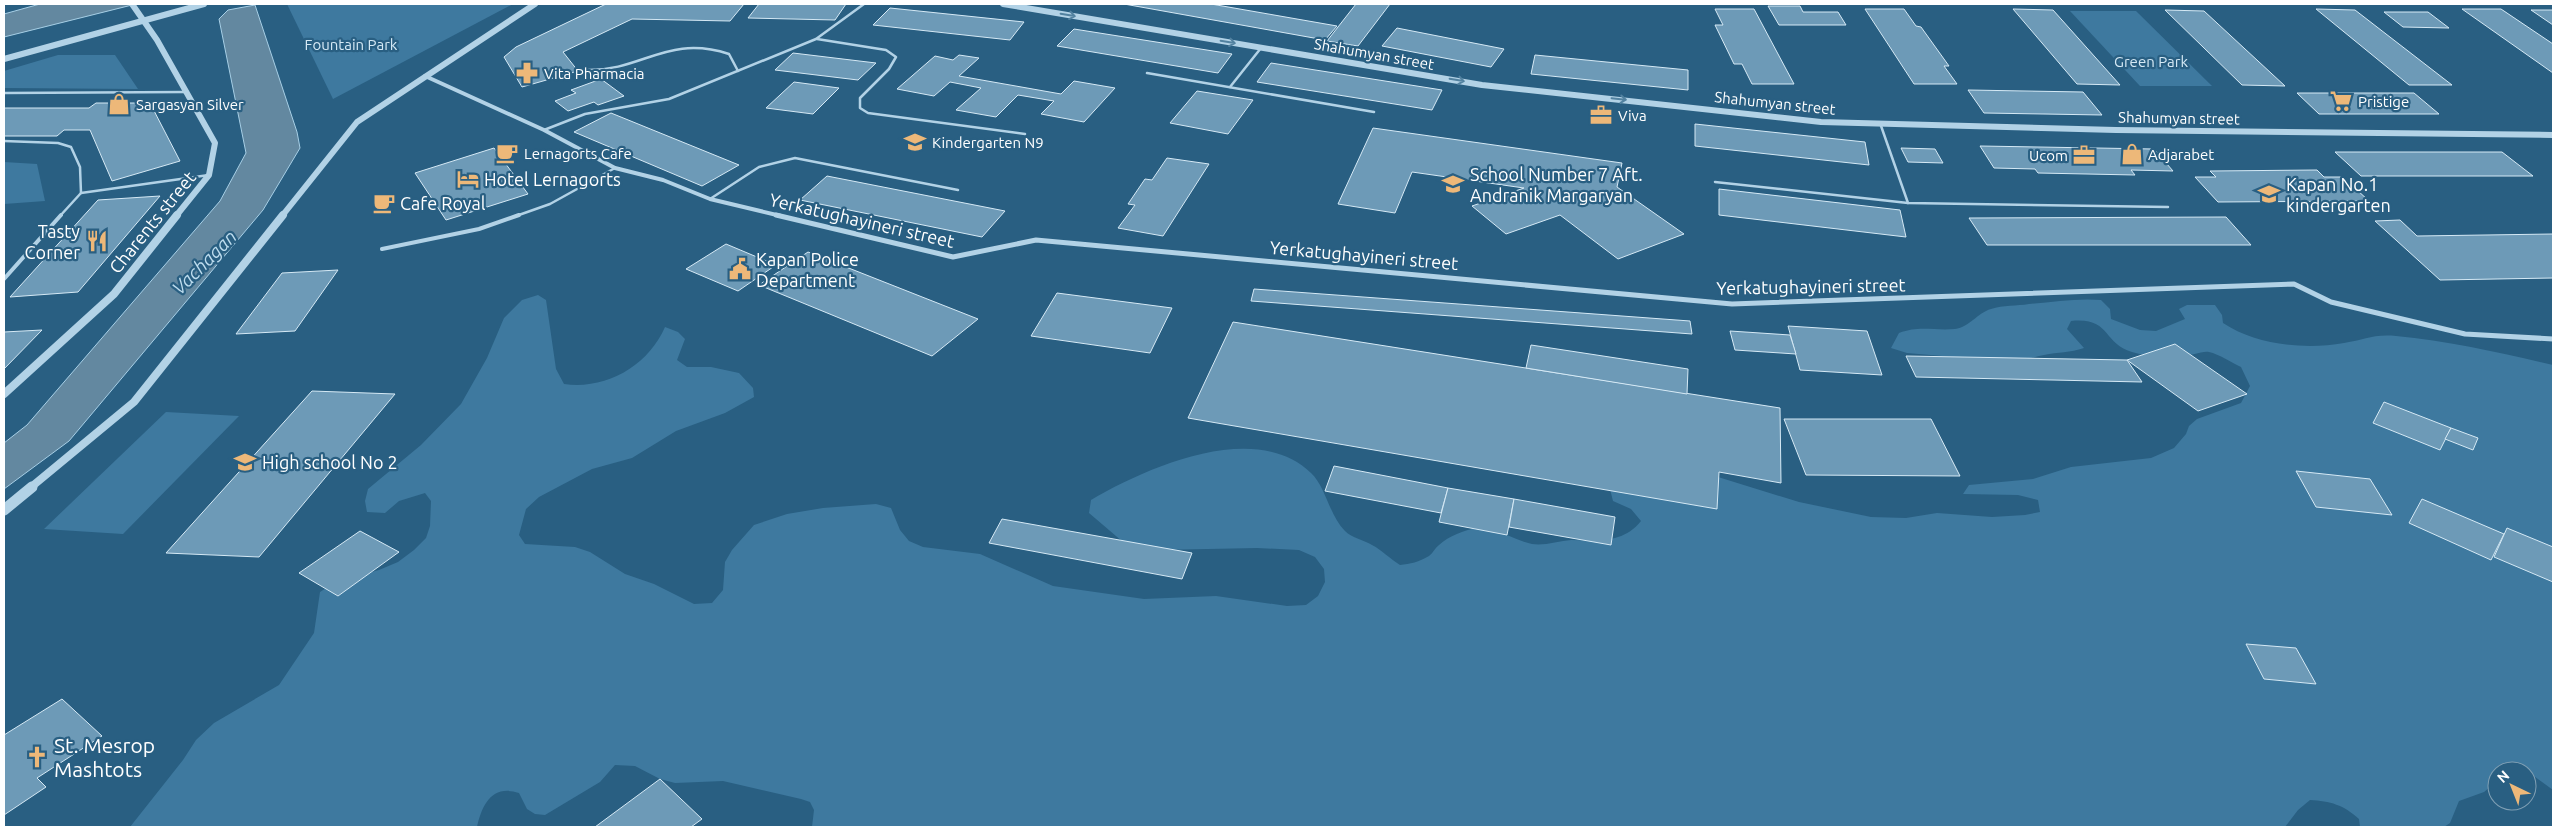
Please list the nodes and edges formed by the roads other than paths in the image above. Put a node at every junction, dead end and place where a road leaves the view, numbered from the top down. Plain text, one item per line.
1 (132, 4) edge
2 (204, 4) edge
3 (536, 4) edge
4 (864, 4) edge
5 (1003, 4) edge
6 (144, 19) junction
7 (816, 39) junction
8 (1261, 48) junction
9 (4, 59) edge
10 (586, 70) dead end
11 (738, 71) junction
12 (1146, 73) dead end
13 (425, 76) junction
14 (1230, 87) junction
15 (187, 92) junction
16 (4, 93) edge
17 (1374, 112) dead end
18 (1880, 123) junction
19 (544, 130) junction
20 (1026, 134) dead end
21 (2553, 135) edge
22 (4, 141) edge
23 (615, 168) junction
24 (209, 175) junction
25 (1714, 182) dead end
26 (958, 190) dead end
27 (81, 193) junction
28 (710, 199) junction
29 (1908, 203) junction
30 (2168, 207) dead end
31 (382, 249) dead end
32 (4, 278) edge
33 (2553, 339) edge
34 (4, 394) edge
35 (4, 510) edge

1 - 6 street, Charents street
2 - 6 street
3 - 13 street
4 - 7 lane
5 -> 8 street, Shahumyan street
6 - 9 street
6 - 15 street, Charents street
7 - 11 lane
7 - 20 lane
8 - 14 lane
8 -> 18 street, Shahumyan street
10 - 11 lane
11 - 19 lane
12 - 14 lane
13 - 19 street, Yerkatughayineri street
13 - 35 street
14 - 17 lane
15 - 16 lane
15 - 24 street, Charents street
18 - 21 street, Shahumyan street
18 - 29 lane
19 - 23 street, Yerkatughayineri street
22 - 27 lane
23 - 28 street, Yerkatughayineri street
23 - 31 lane
24 - 27 lane
24 - 34 street, Charents street
25 - 29 lane
26 - 28 lane
27 - 32 lane
28 - 33 street, Yerkatughayineri street
29 - 30 lane

